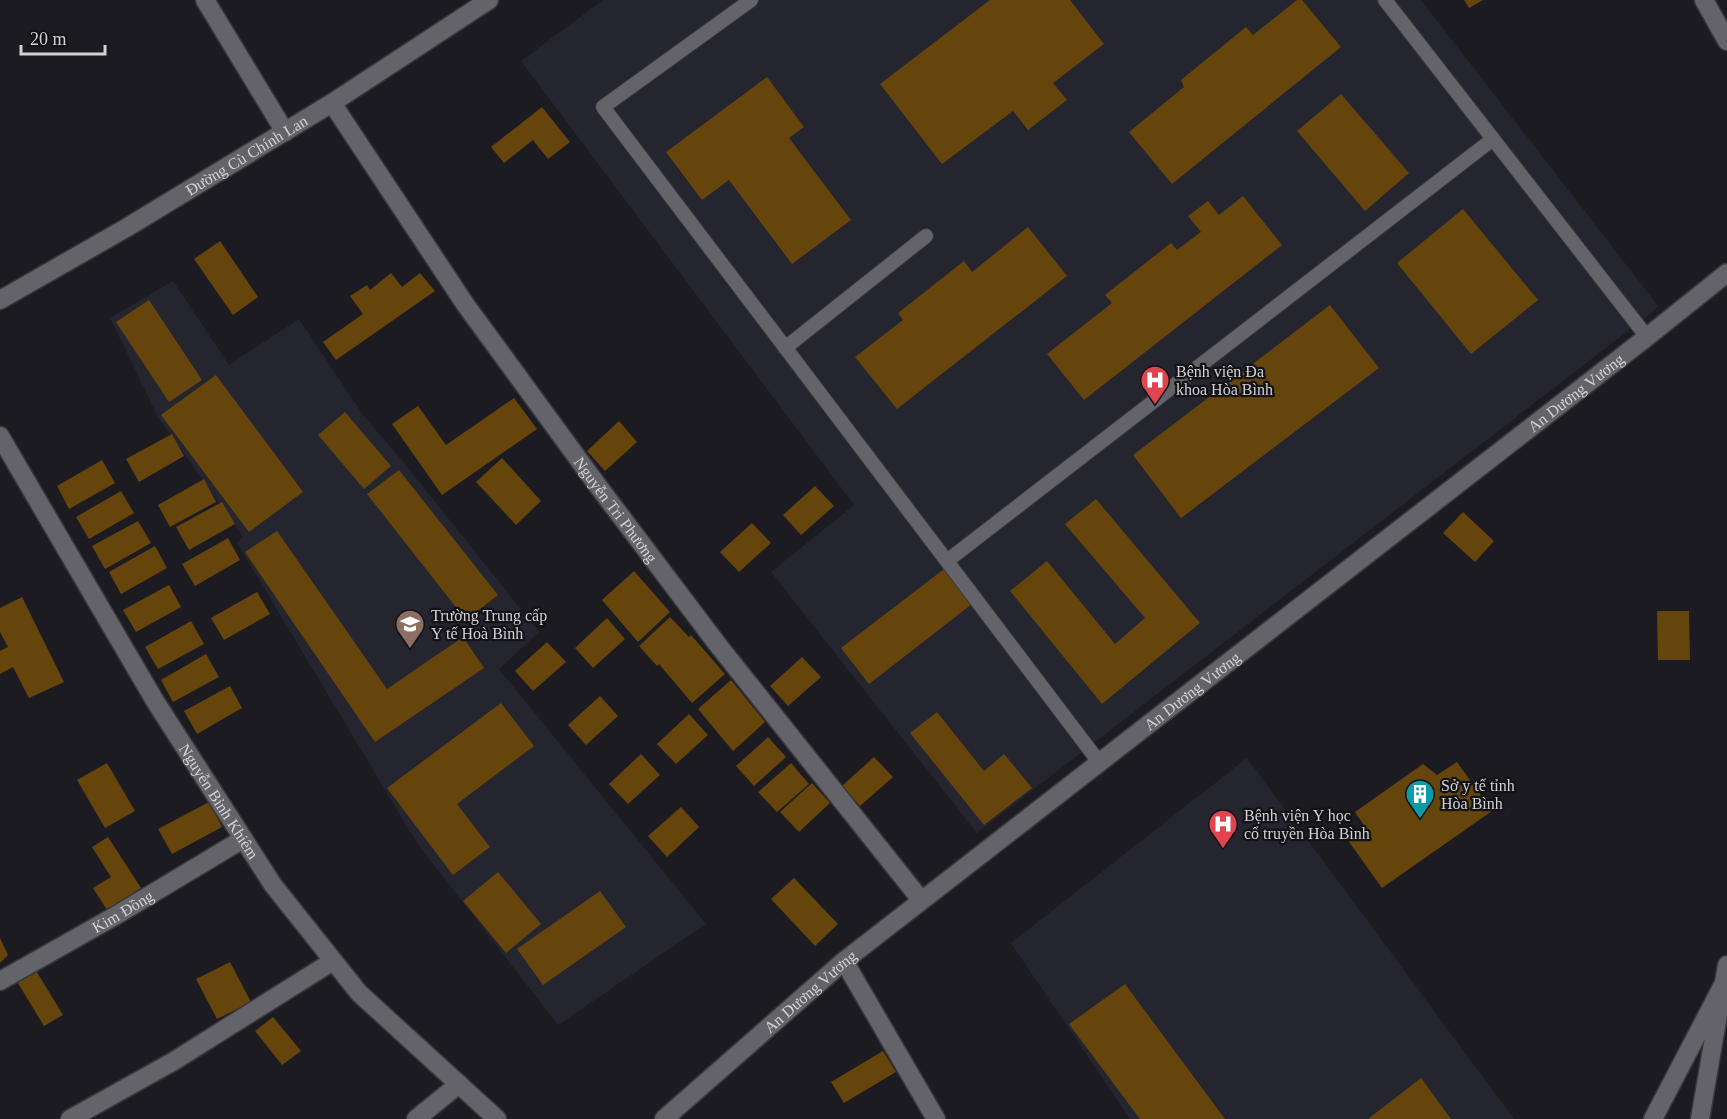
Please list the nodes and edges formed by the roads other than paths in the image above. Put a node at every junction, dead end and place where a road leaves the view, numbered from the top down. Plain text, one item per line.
1 (205, 0) edge
2 (489, 0) edge
3 (751, 0) edge
4 (1385, 0) edge
5 (1704, 0) edge
6 (1727, 41) edge
7 (332, 103) junction
8 (285, 132) junction
9 (1493, 139) junction
10 (926, 236) dead end
11 (1727, 273) edge
12 (0, 300) edge
13 (1647, 337) junction
14 (785, 348) junction
15 (0, 436) edge
16 (947, 561) junction
17 (1099, 762) junction
18 (243, 839) junction
19 (921, 900) junction
20 (333, 961) junction
21 (844, 961) junction
22 (1725, 974) edge
23 (0, 981) edge
24 (1721, 1032) edge
25 (459, 1084) junction
26 (70, 1119) edge
27 (416, 1119) edge
28 (497, 1119) edge
29 (664, 1119) edge
30 (936, 1119) edge
31 (1653, 1119) edge
32 (1700, 1119) edge

1 - 8 street
2 - 7 street, Đường Cù Chính Lan
3 - 14 lane
4 - 9 lane
5 - 6 street
7 - 8 street, Đường Cù Chính Lan
7 - 19 street, Nguyễn Tri Phương
8 - 12 street, Đường Cù Chính Lan
9 - 13 lane
9 - 16 lane
10 - 14 lane
11 - 13 street, An Dương Vương
13 - 17 street, An Dương Vương
14 - 16 lane
15 - 18 street, Nguyễn Bỉnh Khiêm
16 - 17 lane
17 - 19 street, An Dương Vương
18 - 20 street, Nguyễn Bỉnh Khiêm
18 - 23 street, Kim Đồng
19 - 21 street, An Dương Vương
20 - 25 street, Nguyễn Bỉnh Khiêm
20 - 26 street
21 - 29 street, An Dương Vương
21 - 30 street
22 - 24 street
22 - 31 street
24 - 32 street
25 - 27 street
25 - 28 street, Nguyễn Bỉnh Khiêm

